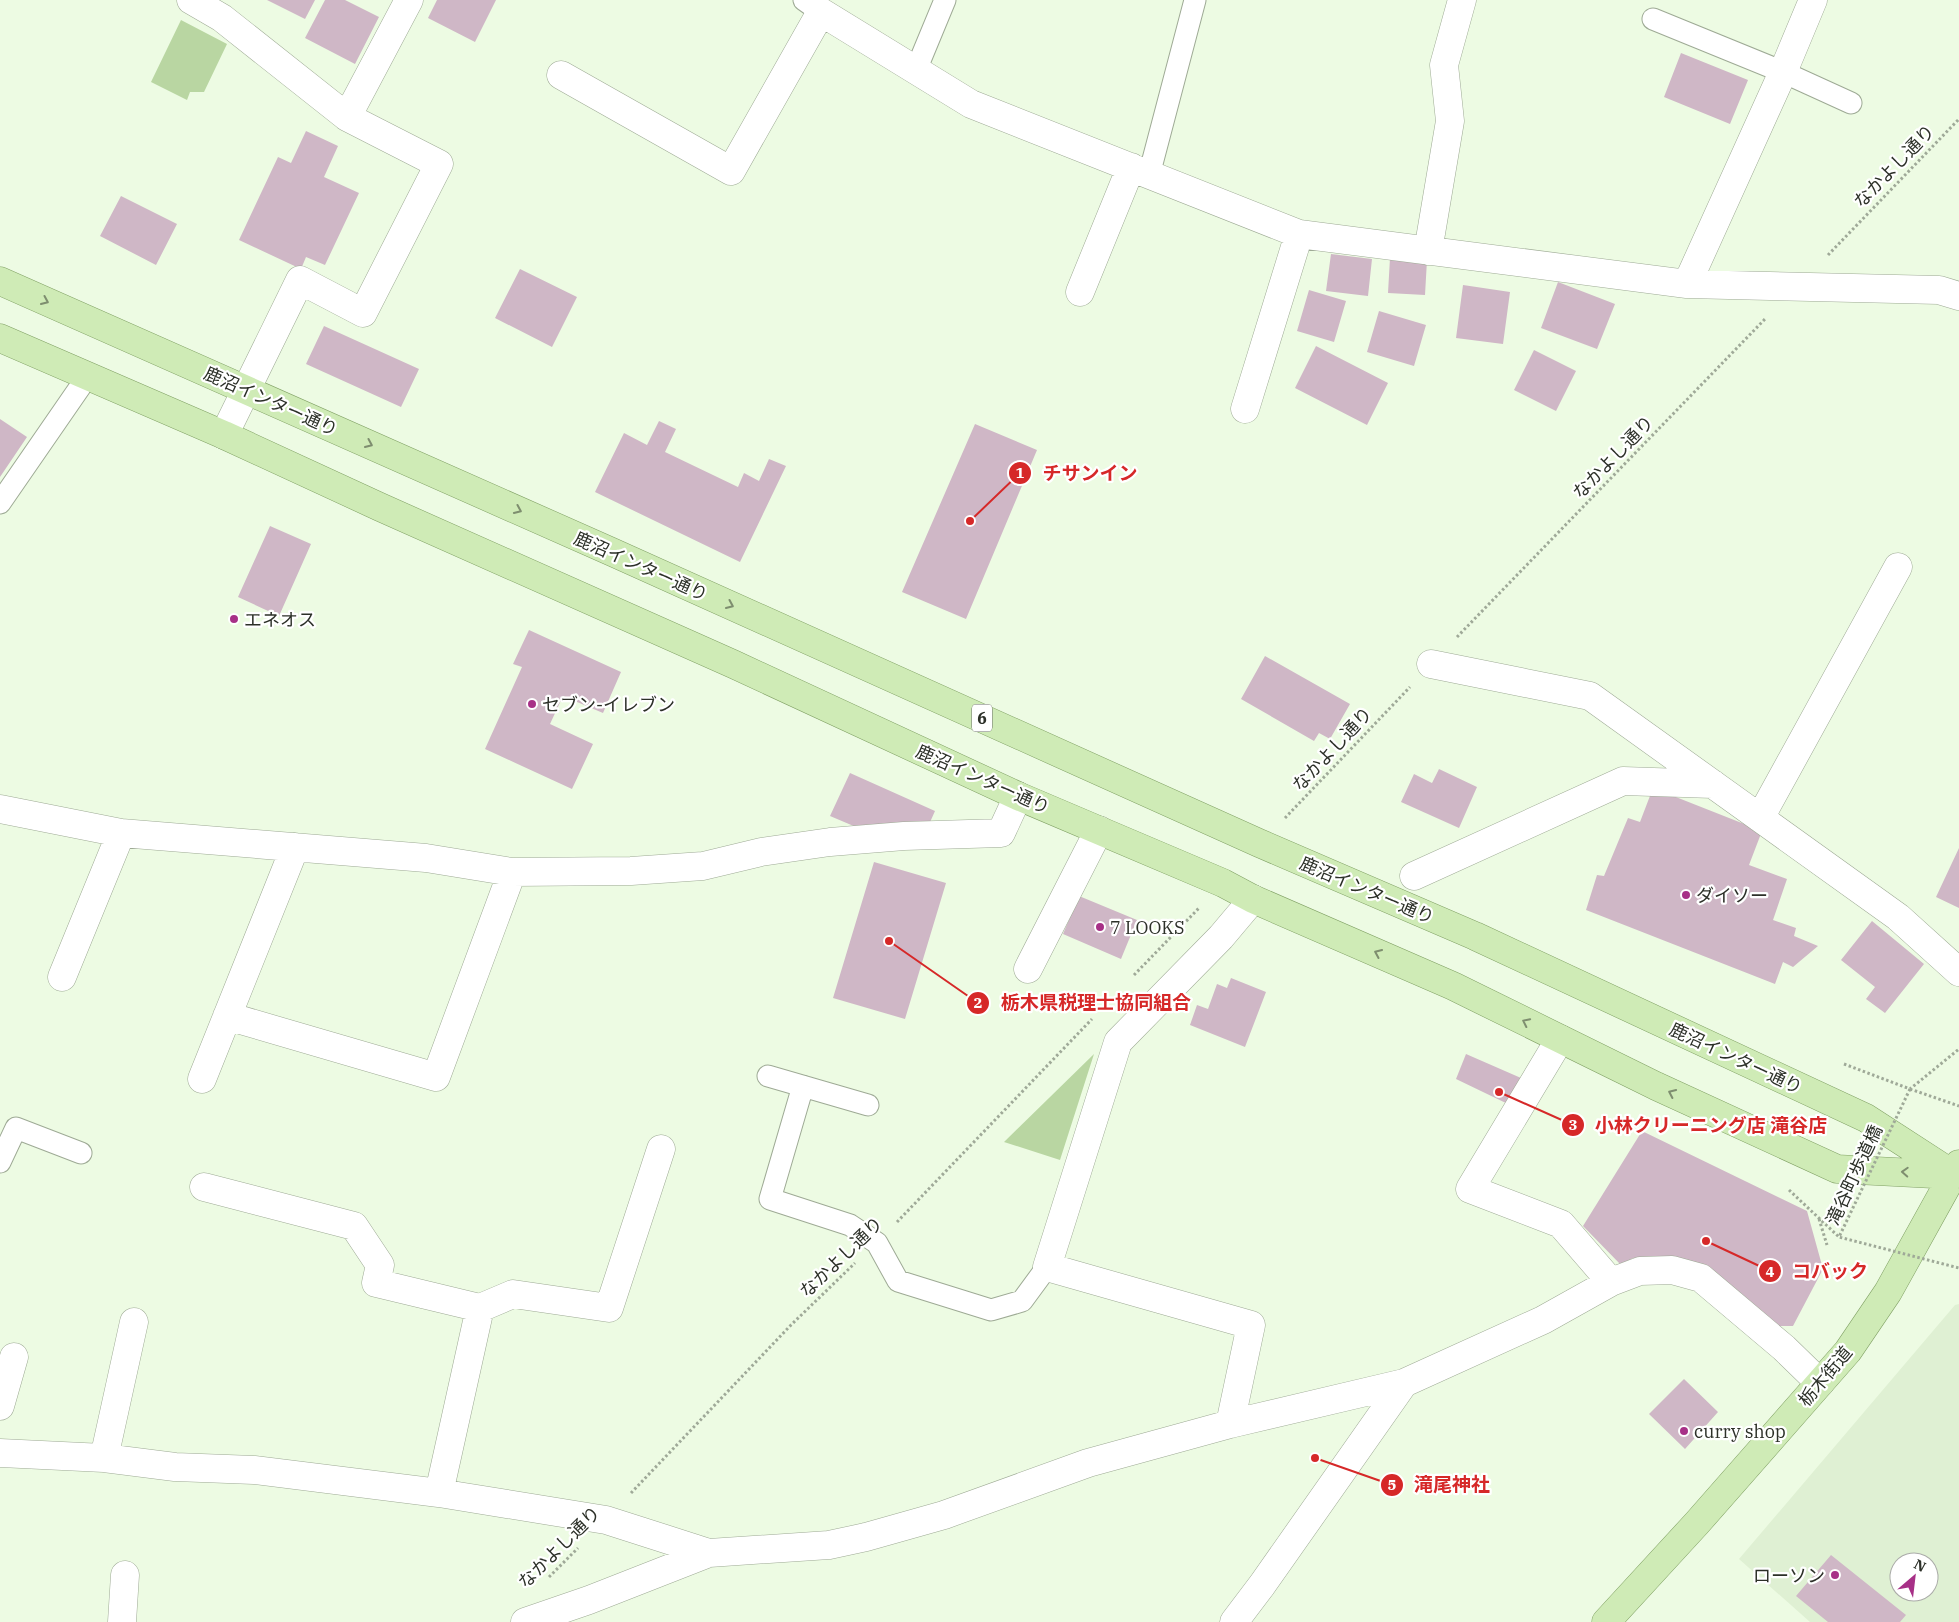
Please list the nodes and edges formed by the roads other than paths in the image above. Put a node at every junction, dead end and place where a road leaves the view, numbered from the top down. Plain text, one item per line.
1 (190, 0) edge
2 (409, 0) edge
3 (945, 0) edge
4 (1195, 0) edge
5 (1462, 0) edge
6 (1813, 0) edge
7 (813, 6) edge
8 (1653, 19) dead end
9 (916, 70) junction
10 (1783, 72) junction
11 (561, 75) dead end
12 (1851, 103) dead end
13 (347, 117) junction
14 (1140, 171) junction
15 (1299, 234) junction
16 (1428, 251) junction
17 (0, 281) edge
18 (1687, 284) junction
19 (1080, 292) dead end
20 (1959, 296) edge
21 (0, 338) edge
22 (87, 377) junction
23 (246, 389) junction
24 (1245, 409) dead end
25 (224, 435) junction
26 (0, 503) edge
27 (1898, 567) dead end
28 (1430, 664) road end
29 (1713, 784) junction
30 (1018, 796) junction
31 (0, 809) edge
32 (1760, 818) junction
33 (1099, 830) junction
34 (121, 833) junction
35 (295, 847) junction
36 (512, 872) junction
37 (1414, 876) dead end
38 (1253, 899) junction
39 (1028, 969) dead end
40 (1959, 972) edge
41 (62, 977) dead end
42 (226, 1016) junction
43 (1560, 1039) junction
44 (768, 1076) dead end
45 (202, 1079) dead end
46 (803, 1086) junction
47 (868, 1105) dead end
48 (661, 1148) dead end
49 (81, 1153) dead end
50 (0, 1162) edge
51 (1956, 1170) edge
52 (204, 1187) dead end
53 (1047, 1267) junction
54 (1611, 1282) junction
55 (480, 1308) junction
56 (134, 1322) dead end
57 (14, 1357) dead end
58 (1404, 1383) junction
59 (1820, 1383) junction
60 (0, 1406) edge
61 (1230, 1424) junction
62 (0, 1453) edge
63 (104, 1458) junction
64 (439, 1493) junction
65 (709, 1553) junction
66 (125, 1575) dead end
67 (122, 1622) edge
68 (525, 1622) edge
69 (1234, 1622) edge
70 (1606, 1622) edge

1 - 13 street
2 - 13 street
3 - 9 lane
4 - 14 lane
5 - 16 street
6 - 10 street
7 - 9 street
7 - 11 street
8 - 10 lane
9 - 14 street
10 - 12 lane
10 - 18 street
13 - 23 street
14 - 15 street
14 - 19 street
15 - 16 street
15 - 24 street
16 - 18 street
17 -> 23 main road, 鹿沼インター通り / 6
18 - 20 street
21 - 22 main road, 鹿沼インター通り
22 - 25 main road, 鹿沼インター通り
22 - 26 lane
23 - 25 street
23 -> 51 main road, 鹿沼インター通り / 6
25 - 30 main road, 鹿沼インター通り
27 - 32 street
28 - 29 street
29 - 32 street
29 - 37 street
30 - 33 main road, 鹿沼インター通り
30 - 36 street
31 - 34 street
32 - 40 street
33 - 38 main road, 鹿沼インター通り
33 - 39 street
34 - 35 street
34 - 41 street
35 - 36 street
35 - 42 street
36 - 42 street
43 -> 38 main road, 鹿沼インター通り
38 - 53 street
42 - 45 street
51 -> 43 main road, 鹿沼インター通り
43 - 54 street
44 - 46 lane
46 - 47 lane
46 - 53 lane
48 - 55 street
49 - 50 lane
51 - 59 main road, 栃木街道
52 - 55 street
53 - 61 street
54 - 58 street
54 - 59 street
55 - 64 street
56 - 63 street
57 - 60 street
58 - 61 street
58 - 69 street
59 - 70 main road, 栃木街道
61 - 65 street
62 - 63 street
63 - 64 street
64 - 65 street
65 - 68 street
66 - 67 street

